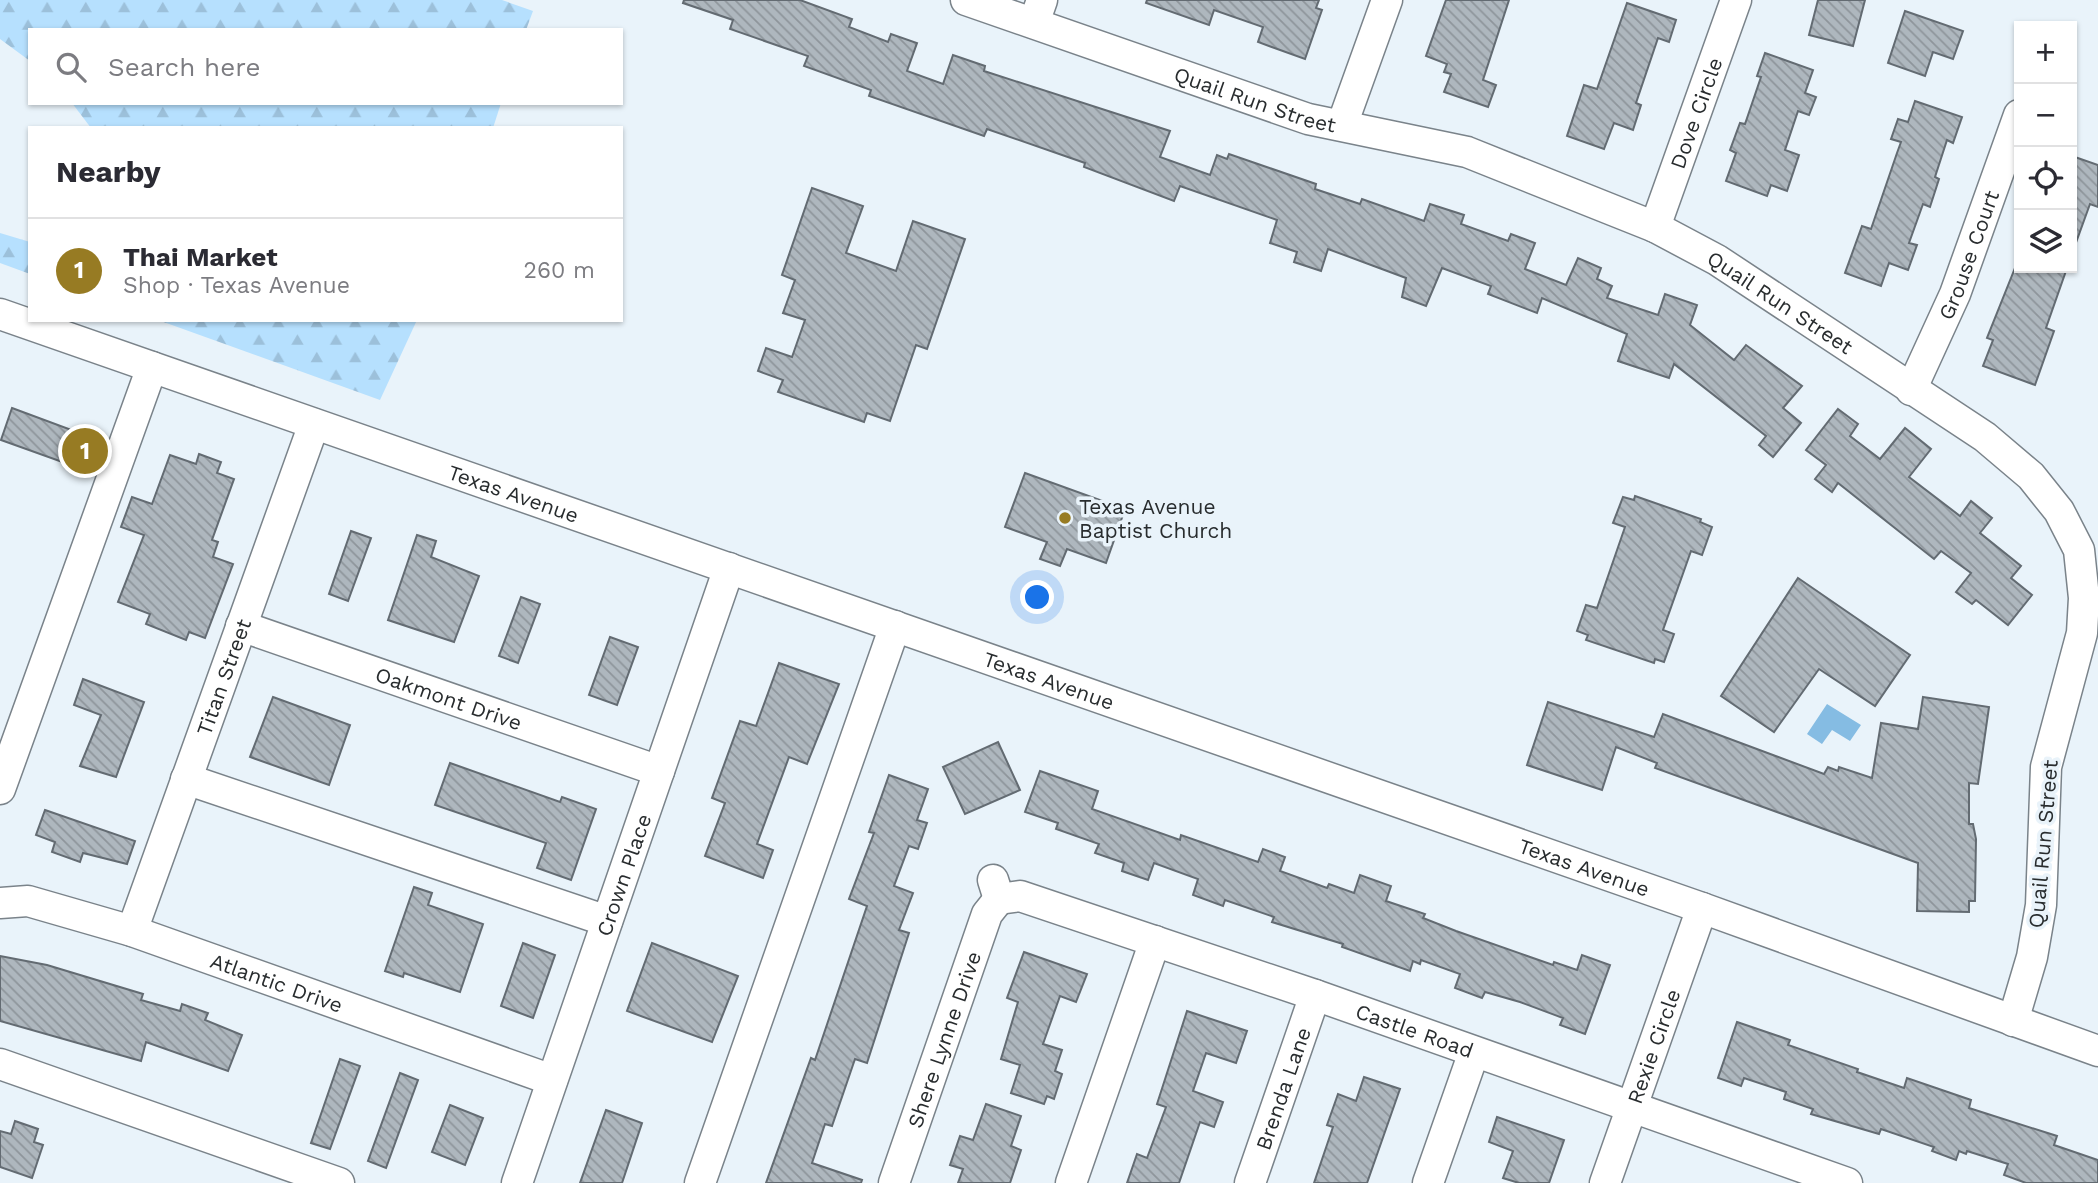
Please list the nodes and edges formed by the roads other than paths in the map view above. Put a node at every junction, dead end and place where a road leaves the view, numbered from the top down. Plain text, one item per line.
1 (966, 0) edge
2 (1387, 0) edge
3 (1736, 0) edge
4 (1038, 12) edge
5 (1342, 125) junction
6 (2014, 129) edge
7 (1655, 227) junction
8 (0, 314) edge
9 (152, 367) junction
10 (1911, 390) junction
11 (314, 424) junction
12 (2088, 545) edge
13 (729, 568) junction
14 (241, 626) junction
15 (895, 626) junction
16 (659, 771) junction
17 (186, 779) junction
18 (0, 789) edge
19 (996, 889) joint
20 (0, 903) edge
21 (1702, 908) junction
22 (607, 921) junction
23 (132, 931) junction
24 (1155, 941) junction
25 (1315, 995) junction
26 (2013, 1021) junction
27 (1474, 1052) junction
28 (2098, 1052) edge
29 (0, 1064) edge
30 (552, 1080) junction
31 (1632, 1108) junction
32 (1783, 1172) edge
33 (339, 1183) edge
34 (517, 1183) edge
35 (700, 1183) edge
36 (894, 1183) edge
37 (1071, 1183) edge
38 (1250, 1183) edge
39 (1428, 1183) edge
40 (1605, 1183) edge
41 (1847, 1183) edge

1 - 4 street, Quail Run Street
2 - 5 street
3 - 7 street, Dove Circle
4 - 5 street, Quail Run Street
5 - 7 street, Quail Run Street
6 - 10 street, Grouse Court
7 - 10 street, Quail Run Street
8 - 9 street, Texas Avenue
9 - 11 street, Texas Avenue
9 - 18 street
10 - 12 street, Quail Run Street
11 - 13 street, Texas Avenue
11 - 14 street, Titan Street
12 - 26 street, Quail Run Street
13 - 15 street, Texas Avenue
13 - 16 street, Crown Place
14 - 16 street, Oakmont Drive
14 - 17 street, Titan Street
15 - 21 street, Texas Avenue
15 - 35 street
16 - 22 street, Crown Place
17 - 22 street
17 - 23 street, Titan Street
19 - 24 street, Castle Road
19 - 36 street, Shere Lynne Drive
20 - 23 street, Atlantic Drive
21 - 26 street, Texas Avenue
21 - 31 street, Rexie Circle
22 - 30 street, Crown Place
23 - 30 street, Atlantic Drive
24 - 25 street, Castle Road
24 - 37 street
25 - 27 street, Castle Road
25 - 38 street, Brenda Lane
26 - 28 street, Texas Avenue
27 - 31 street, Castle Road
27 - 39 street
29 - 33 street
30 - 34 street, Crown Place
31 - 32 street, Castle Road
31 - 40 street, Rexie Circle
32 - 41 street, Castle Road

